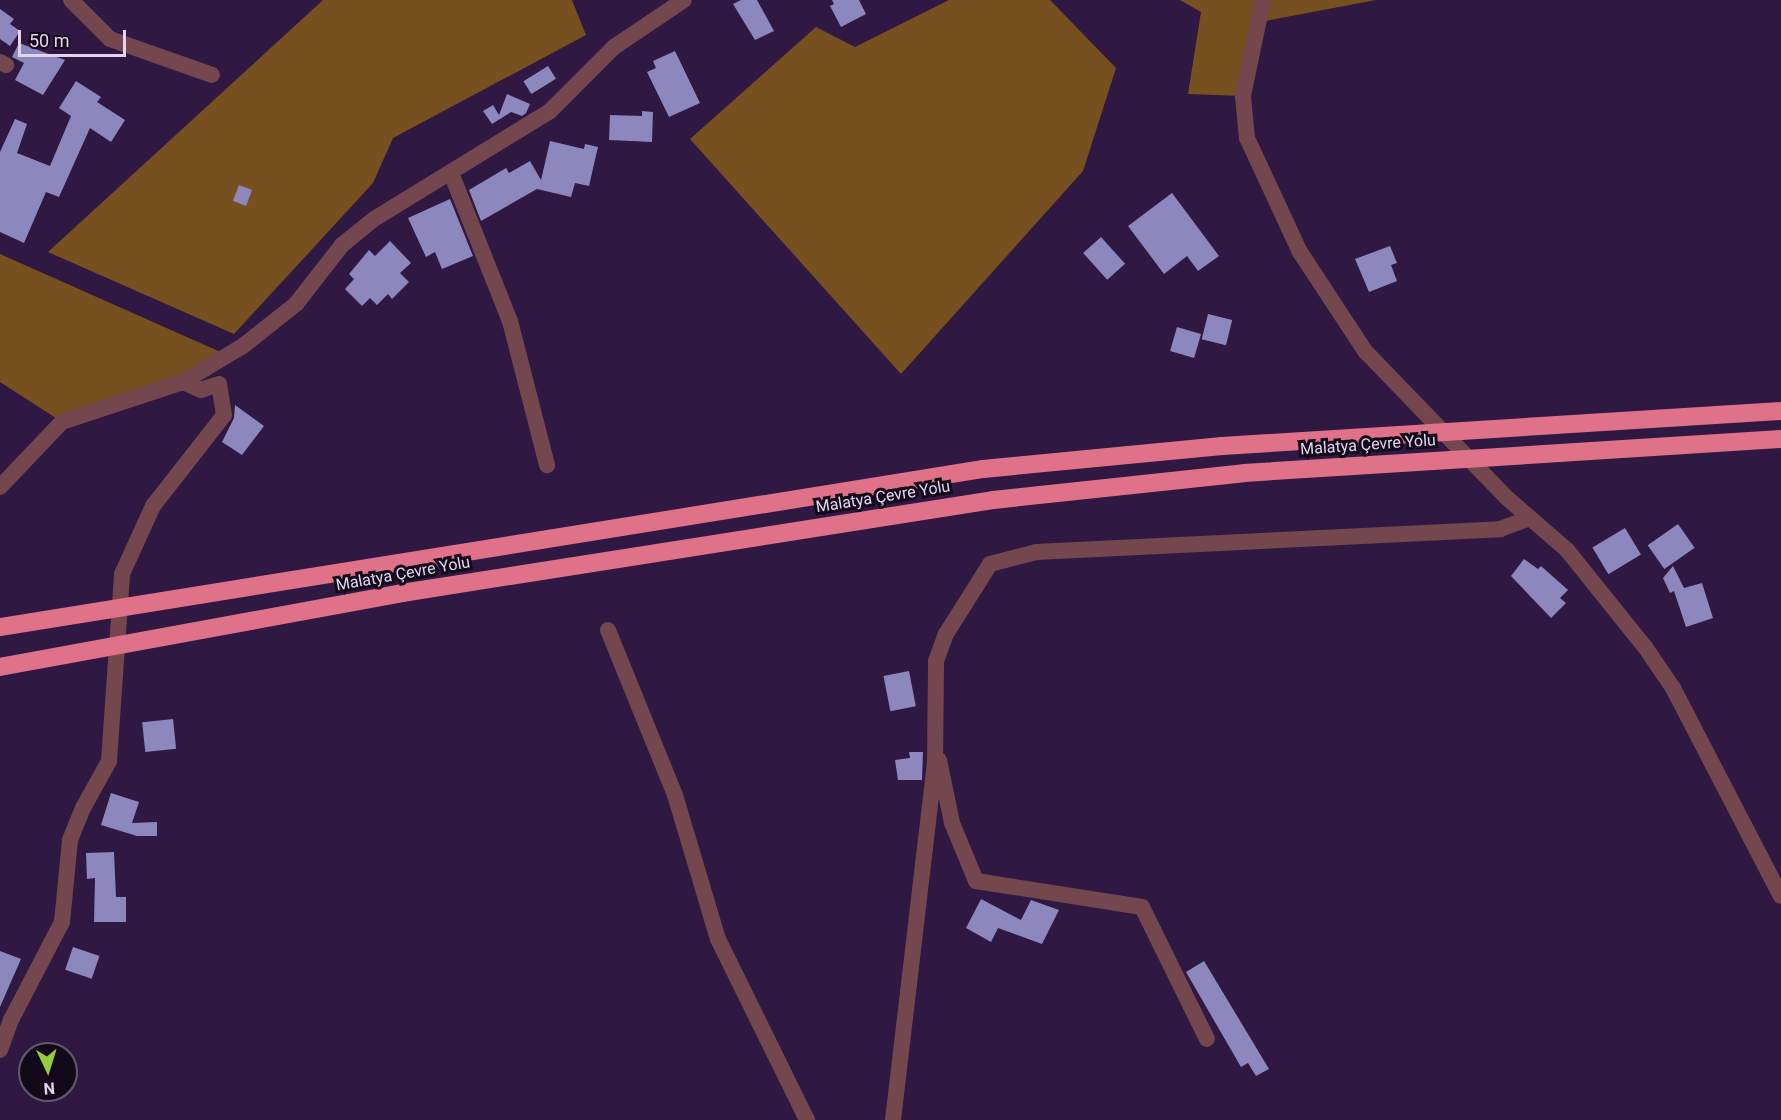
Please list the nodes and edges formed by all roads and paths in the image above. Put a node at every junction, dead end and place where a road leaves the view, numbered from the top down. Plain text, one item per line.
1 (71, 0) edge
2 (684, 0) edge
3 (1263, 0) edge
4 (212, 75) dead end
5 (451, 173) junction
6 (183, 382) junction
7 (1781, 411) edge
8 (1781, 439) edge
9 (547, 465) dead end
10 (0, 487) edge
11 (1530, 518) junction
12 (0, 627) edge
13 (608, 630) dead end
14 (0, 667) edge
15 (935, 744) junction
16 (1781, 896) edge
17 (1207, 1040) dead end
18 (0, 1050) edge
19 (807, 1120) edge
20 (893, 1120) edge

1 - 4 street
2 - 5 street
3 - 11 street
5 - 6 street
5 - 9 street
6 - 10 street
6 - 18 street
7 - 12 highway, Malatya Çevre Yolu
8 - 14 highway, Malatya Çevre Yolu
11 - 15 street
11 - 16 street
13 - 19 street
15 - 17 street
15 - 20 street

